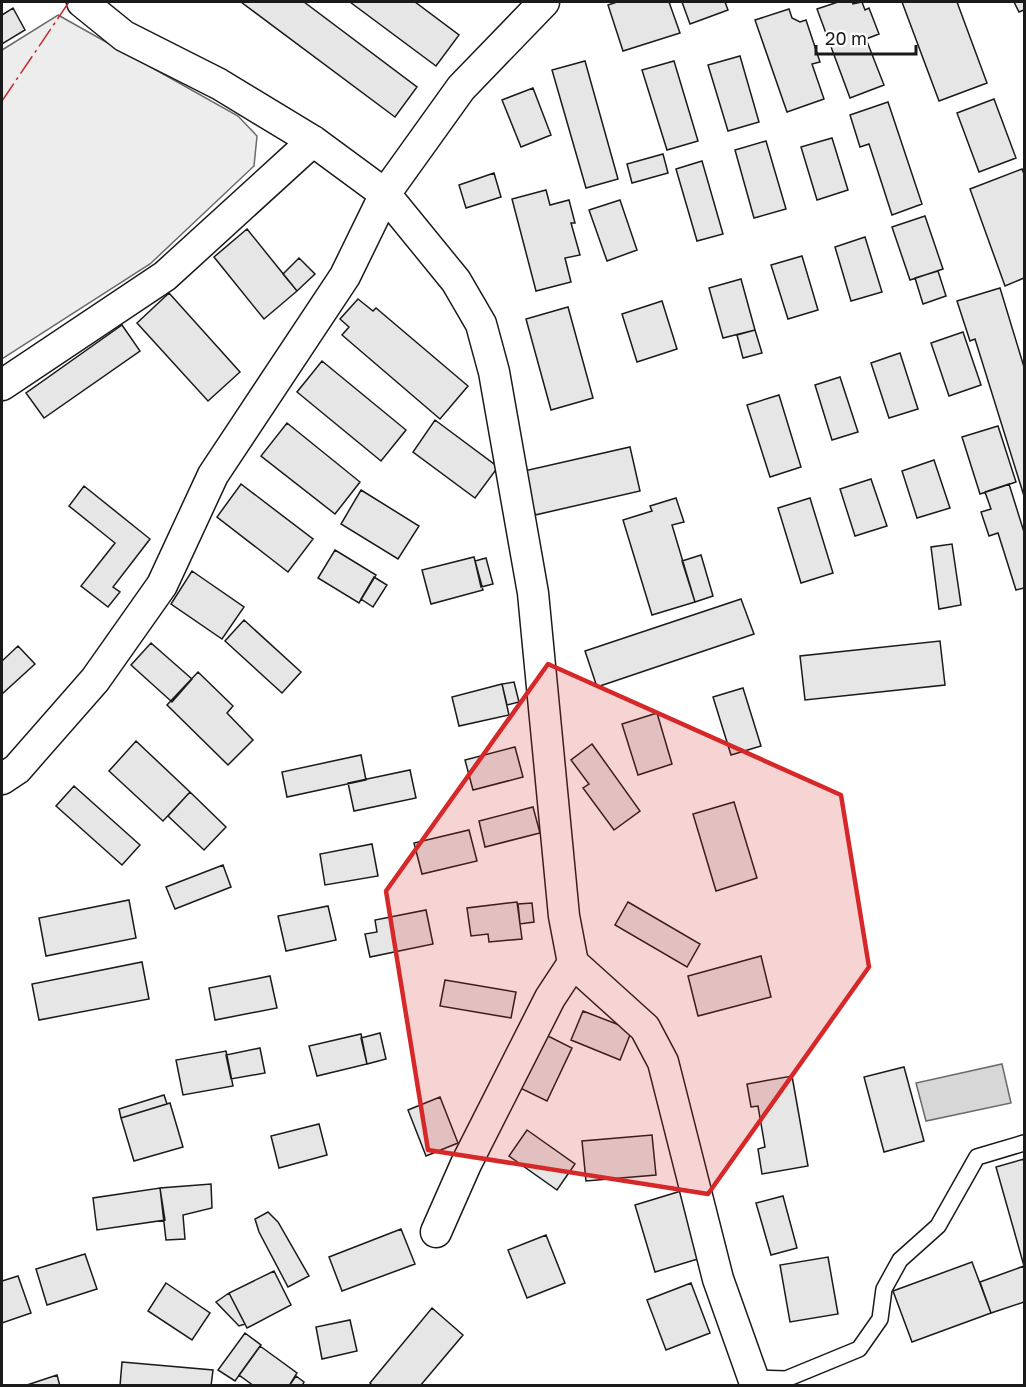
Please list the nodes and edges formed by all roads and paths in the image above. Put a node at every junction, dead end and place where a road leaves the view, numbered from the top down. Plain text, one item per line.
1 (82, 2) edge
2 (544, 2) edge
3 (313, 141) junction
4 (385, 194) junction
5 (2, 385) edge
6 (2, 779) edge
7 (573, 963) junction
8 (1024, 1143) edge
9 (436, 1232) dead end
10 (755, 1382) edge

1 - 3 street
2 - 4 street
3 - 4 street
3 - 5 street
4 - 6 street
4 - 7 street
7 - 9 street
7 - 10 street
8 - 10 lane

